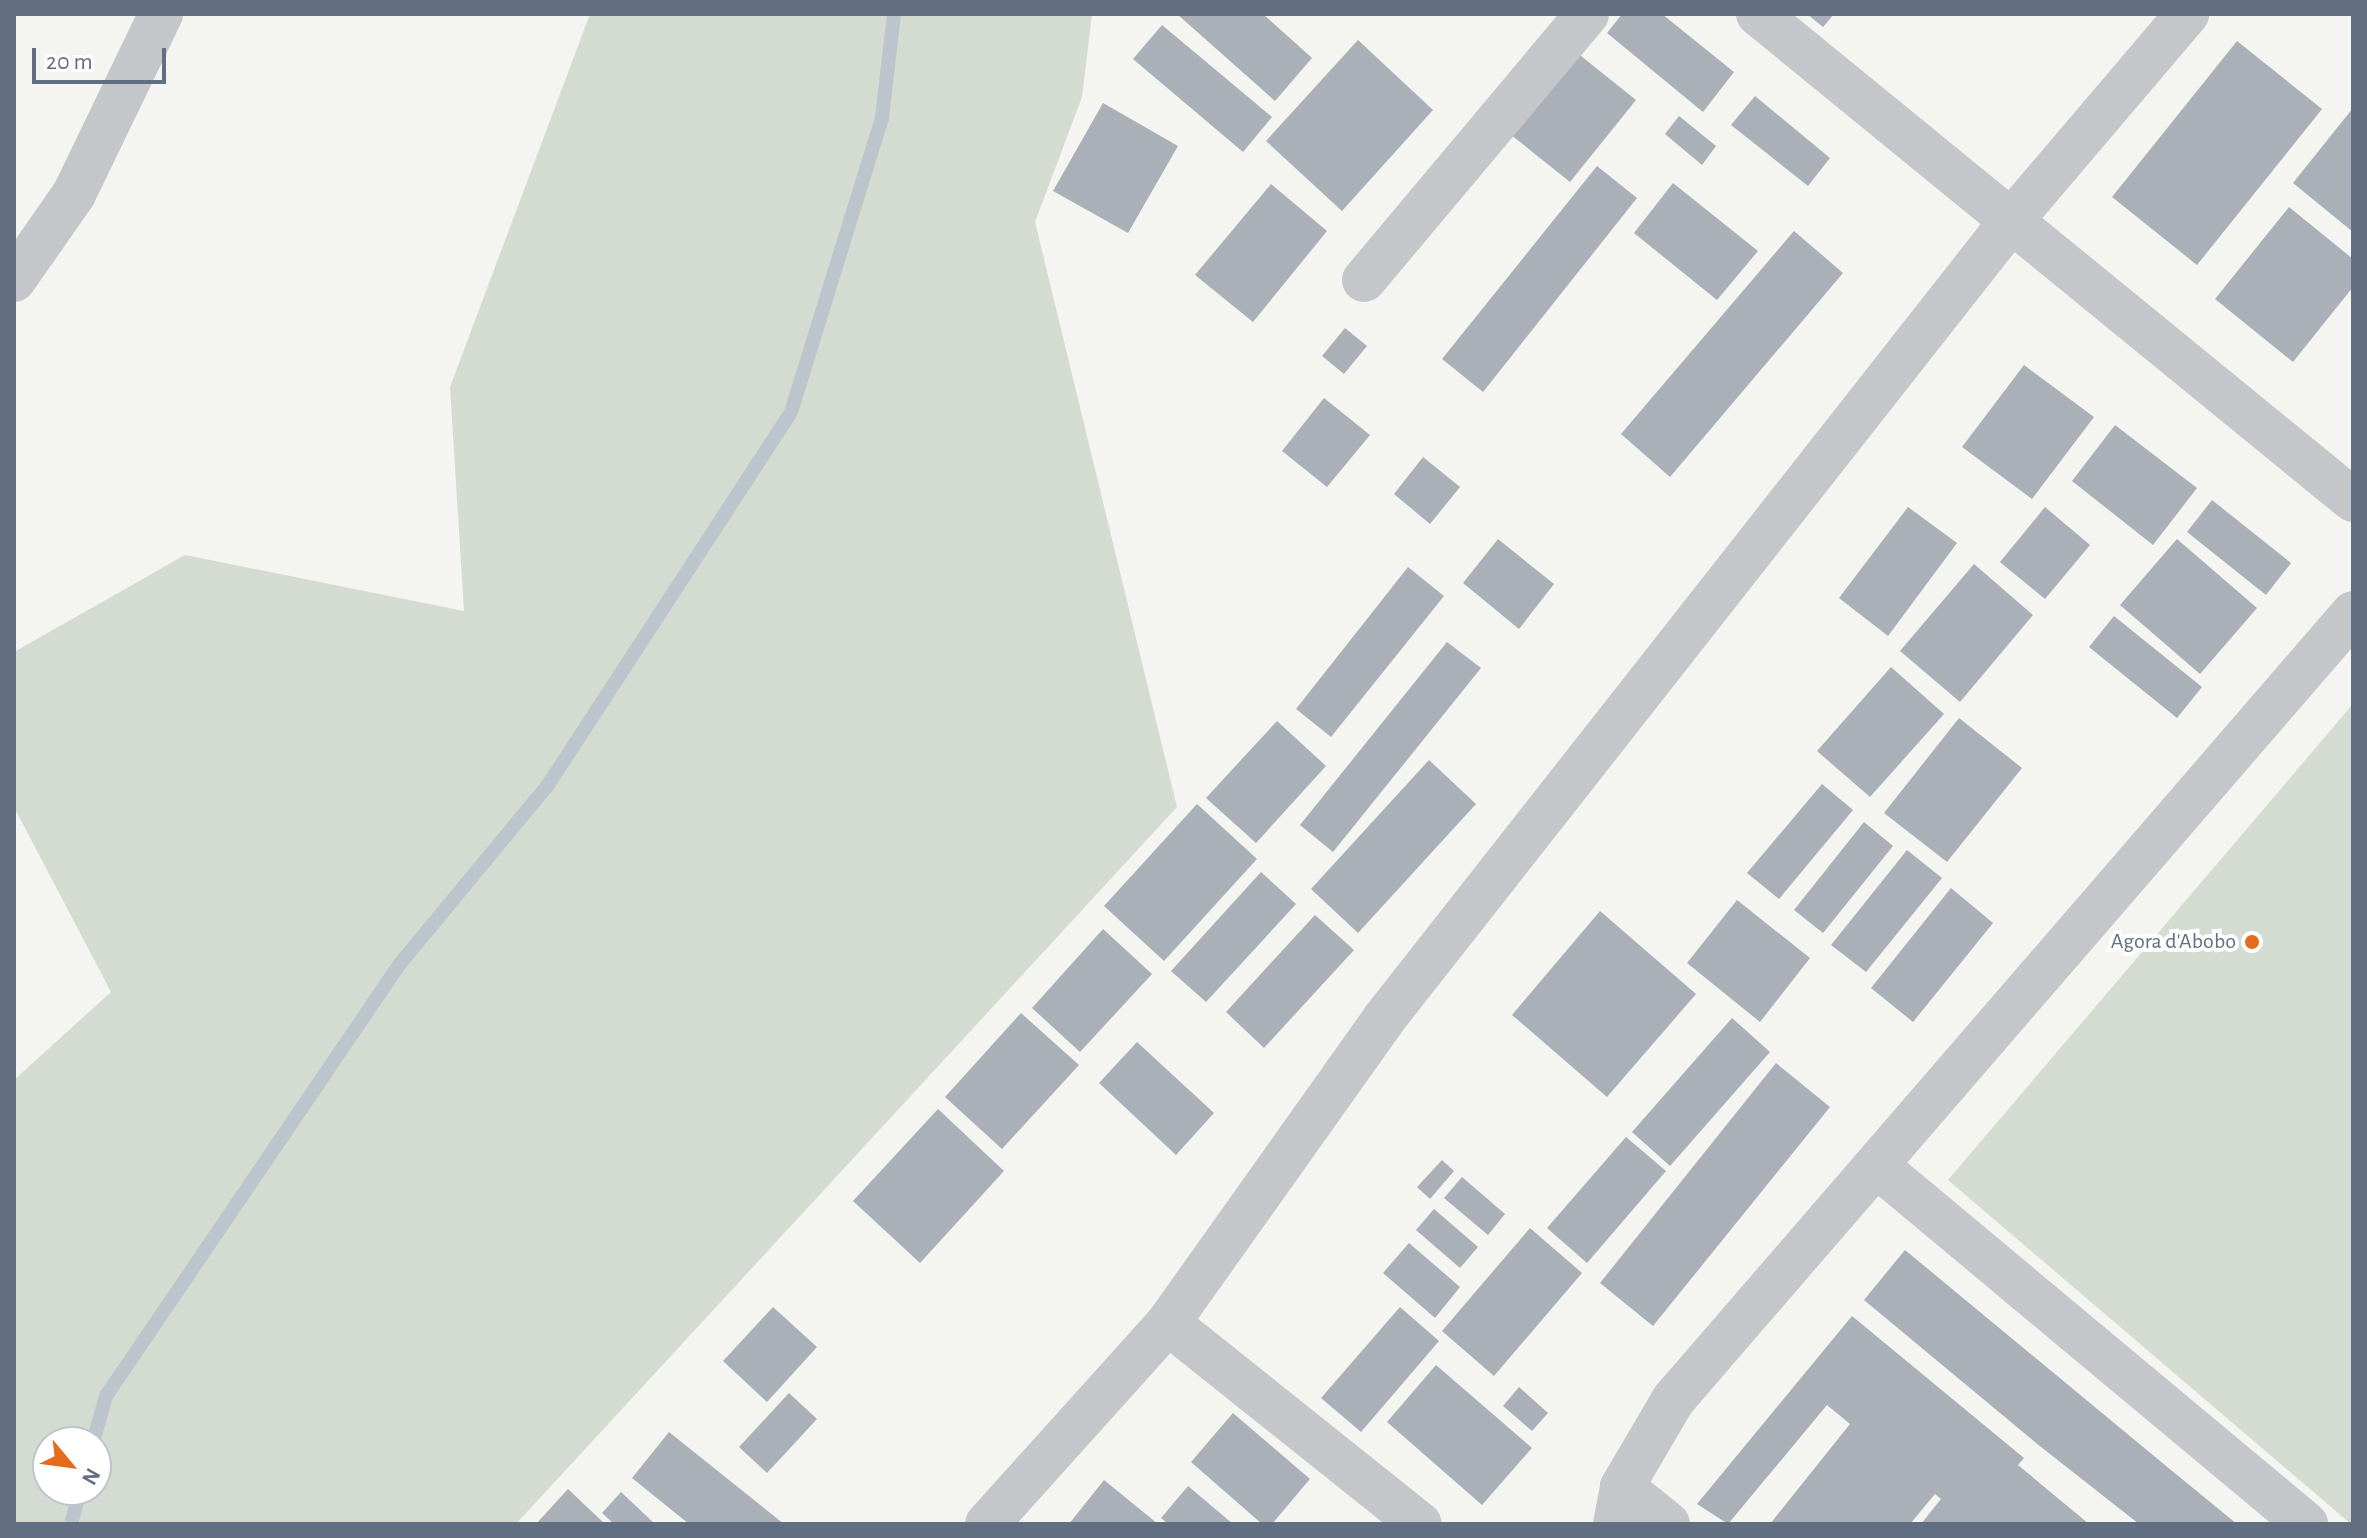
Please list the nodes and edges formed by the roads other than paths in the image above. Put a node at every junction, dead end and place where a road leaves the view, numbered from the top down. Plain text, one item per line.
1 (161, 14) edge
2 (1587, 14) edge
3 (1758, 14) edge
4 (2187, 14) edge
5 (2011, 221) junction
6 (14, 280) edge
7 (1364, 280) dead end
8 (2353, 500) edge
9 (2353, 613) edge
10 (1877, 1166) junction
11 (1168, 1323) junction
12 (1618, 1506) edge
13 (987, 1524) edge
14 (1420, 1524) edge
15 (1668, 1524) edge
16 (2306, 1524) edge

1 - 6 street
2 - 7 street
3 - 5 street
4 - 5 street
5 - 8 street
5 - 11 street
9 - 10 street
10 - 12 street
10 - 16 street
11 - 13 street
11 - 14 street
12 - 15 street

